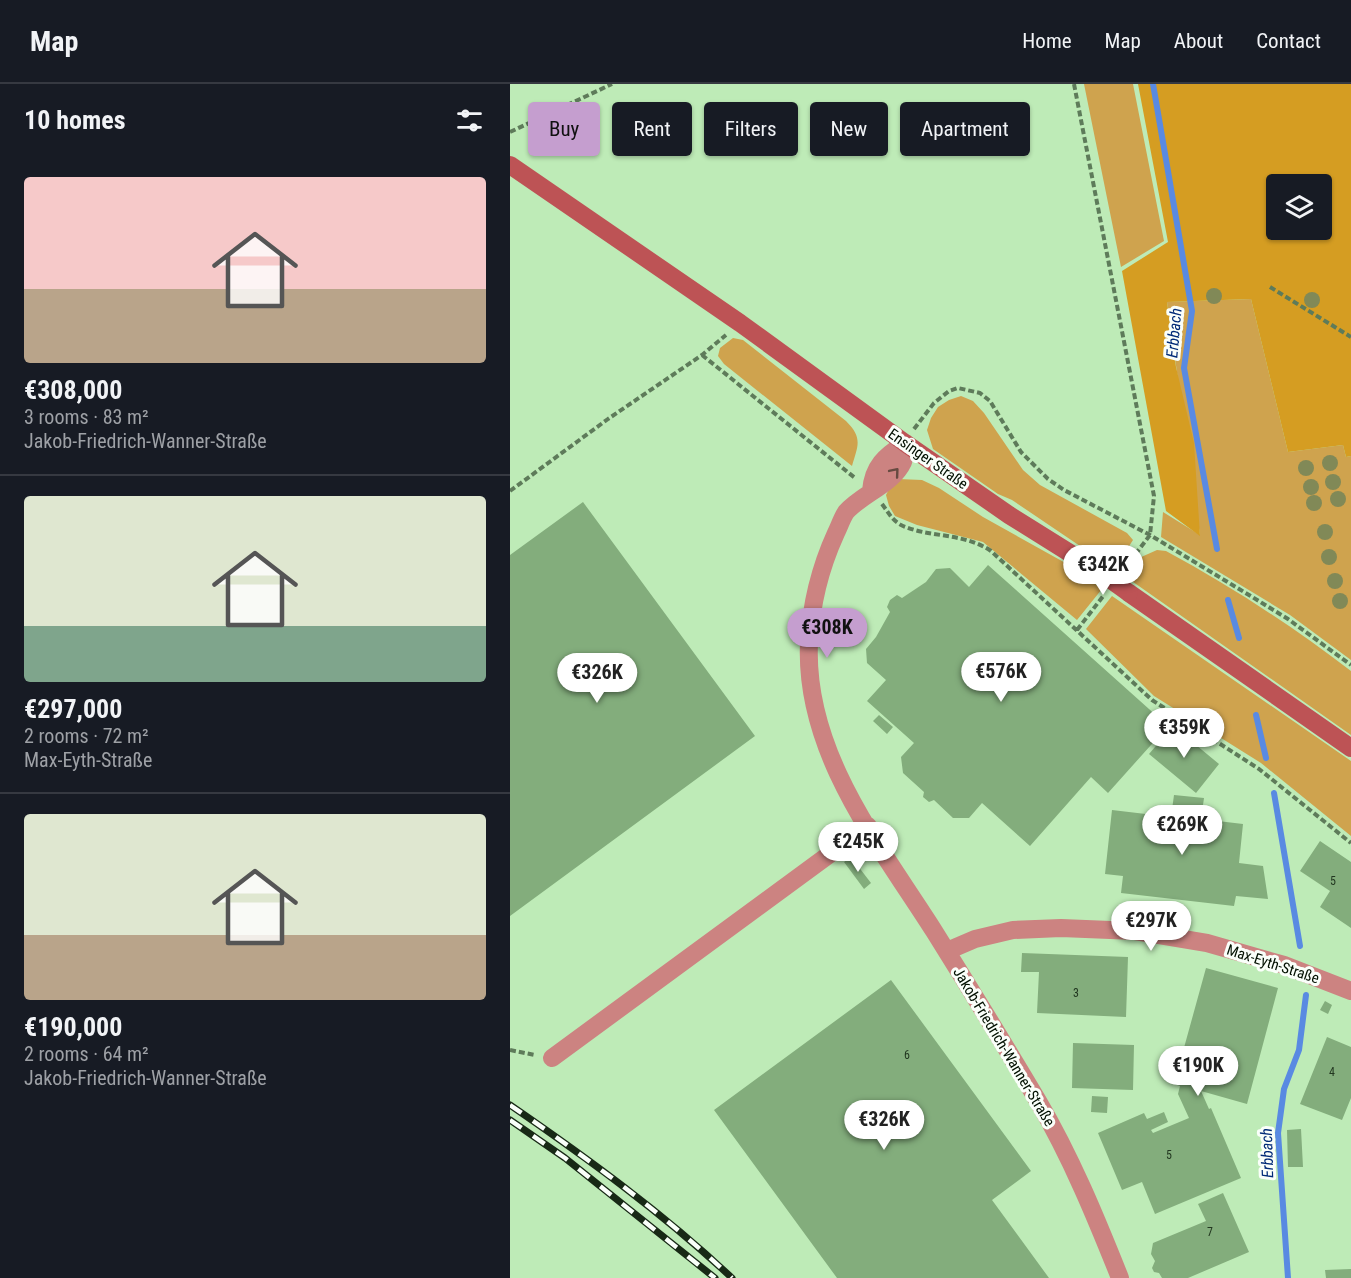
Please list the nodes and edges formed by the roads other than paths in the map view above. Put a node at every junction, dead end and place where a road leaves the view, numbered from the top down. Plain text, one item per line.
1 (510, 165) edge
2 (904, 443) junction
3 (1351, 748) edge
4 (868, 826) junction
5 (947, 951) junction
6 (1351, 991) edge
7 (552, 1058) road end
8 (1120, 1278) edge

1 - 2 street, Ensinger Straße
2 - 3 street, Ensinger Straße, bridge
2 - 4 street, Jakob-Friedrich-Wanner-Straße
4 - 5 street, Jakob-Friedrich-Wanner-Straße
4 - 7 street
5 - 6 street, Max-Eyth-Straße
5 - 8 street, Jakob-Friedrich-Wanner-Straße

